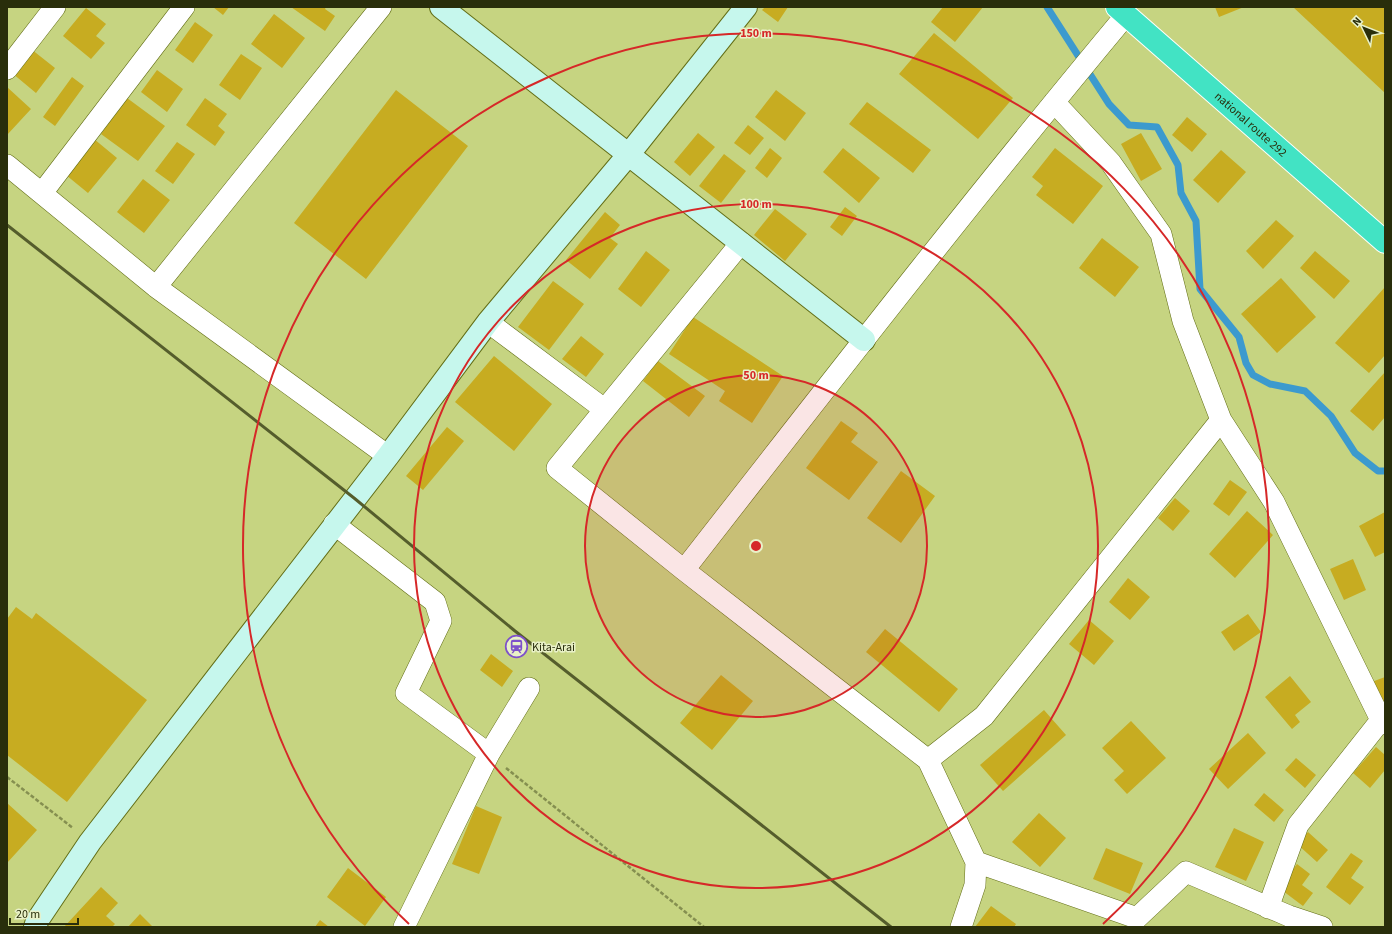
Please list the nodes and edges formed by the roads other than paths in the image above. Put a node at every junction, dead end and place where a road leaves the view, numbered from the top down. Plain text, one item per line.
1 (55, 7) edge
2 (184, 7) edge
3 (381, 7) edge
4 (442, 7) edge
5 (743, 8) edge
6 (1126, 10) edge
7 (7, 69) edge
8 (1054, 102) junction
9 (629, 154) junction
10 (7, 165) edge
11 (42, 193) junction
12 (1385, 242) edge
13 (740, 243) junction
14 (156, 287) junction
15 (488, 322) junction
16 (864, 340) junction
17 (604, 409) junction
18 (1221, 420) junction
19 (388, 456) junction
20 (334, 524) junction
21 (684, 570) junction
22 (529, 688) dead end
23 (1383, 722) edge
24 (489, 754) junction
25 (928, 760) junction
26 (976, 862) junction
27 (1268, 908) junction
28 (35, 927) edge
29 (404, 927) edge
30 (961, 927) edge
31 (1322, 927) edge

1 - 7 street
2 - 11 street
3 - 14 street
4 - 9 street
5 - 9 street
6 - 8 street
6 - 12 highway, national route 292
8 - 16 street
8 - 18 street
9 - 13 street
9 - 15 street
10 - 11 street
11 - 14 street
13 - 16 street
13 - 17 street
14 - 19 street
15 - 17 street
15 - 19 street
16 - 21 street
17 - 21 street
18 - 23 street
18 - 25 street
19 - 20 street
20 - 24 street
20 - 28 street
21 - 25 street
22 - 24 street
23 - 27 street
24 - 29 street
25 - 26 street
26 - 27 street
26 - 30 street
27 - 31 street

